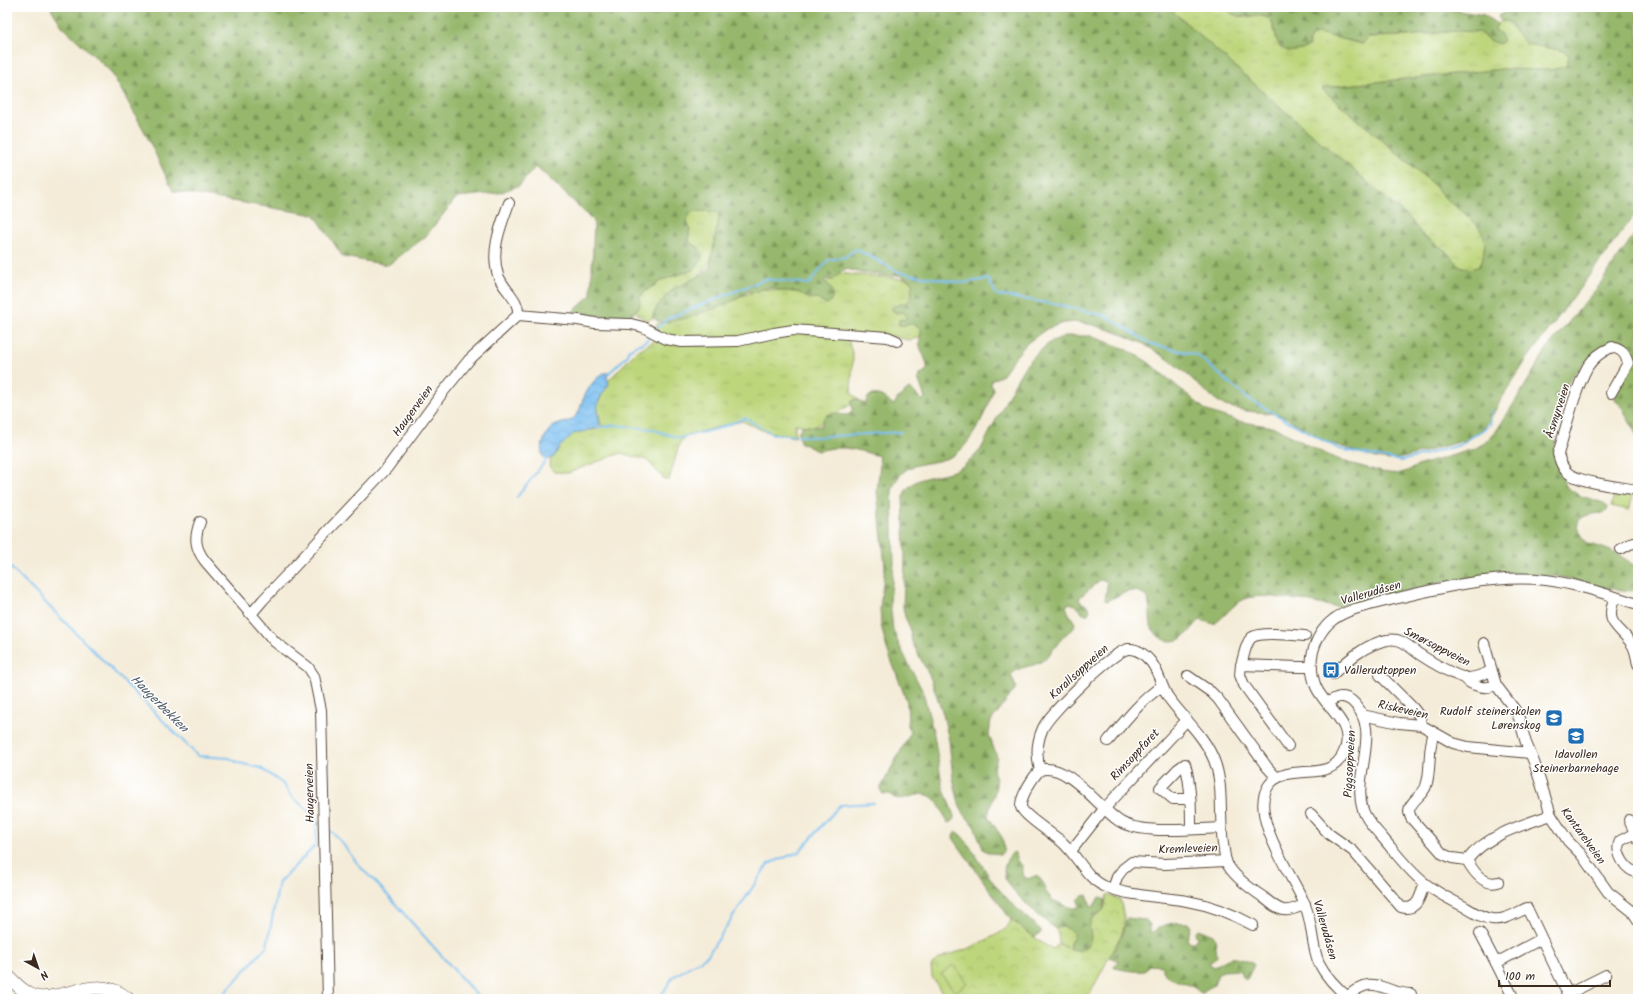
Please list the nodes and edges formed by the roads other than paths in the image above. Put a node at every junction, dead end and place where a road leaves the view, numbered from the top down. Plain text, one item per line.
1 (508, 203) dead end
2 (518, 315) junction
3 (897, 341) dead end
4 (1612, 393) dead end
5 (1638, 490) edge
6 (200, 522) dead end
7 (1638, 542) edge
8 (1621, 549) dead end
9 (1615, 597) junction
10 (1638, 604) edge
11 (251, 614) junction
12 (1305, 636) dead end
13 (1484, 643) dead end
14 (1638, 664) edge
15 (1241, 665) junction
16 (1312, 667) junction
17 (1491, 671) junction
18 (1333, 674) dead end
19 (1380, 675) dead end
20 (1188, 676) dead end
21 (1464, 677) junction
22 (1496, 685) junction
23 (1162, 686) junction
24 (1327, 702) junction
25 (1362, 715) junction
26 (1187, 720) junction
27 (1421, 725) junction
28 (1434, 733) junction
29 (1108, 741) dead end
30 (1288, 746) dead end
31 (1530, 754) junction
32 (1040, 770) junction
33 (1277, 778) junction
34 (1190, 799) dead end
35 (1104, 809) junction
36 (1311, 814) dead end
37 (1551, 816) junction
38 (1629, 820) dead end
39 (1221, 828) junction
40 (1191, 829) junction
41 (1636, 836) edge
42 (1071, 851) junction
43 (1467, 860) junction
44 (1226, 861) junction
45 (1638, 872) edge
46 (1498, 882) dead end
47 (1424, 883) junction
48 (1113, 889) junction
49 (1305, 904) junction
50 (1638, 920) edge
51 (1253, 925) dead end
52 (1480, 933) dead end
53 (1541, 939) junction
54 (1496, 963) junction
55 (7, 975) edge
56 (1606, 975) dead end
57 (1411, 994) dead end
58 (1566, 995) edge
59 (1349, 998) edge
60 (128, 999) edge
61 (328, 999) edge
62 (1514, 999) edge

1 - 2 street
2 - 3 street
2 - 11 street, Haugerveien
4 - 5 street, Åsmyrveien
6 - 11 street, Haugerveien
7 - 8 street
9 - 10 street, Vallerudåsen
9 - 14 street
9 - 16 street, Vallerudåsen
11 - 61 street, Haugerveien
12 - 15 street
13 - 17 street, Kantarelveien
15 - 16 street
15 - 30 street
16 - 24 street, Vallerudåsen
17 - 21 street, Smørsoppveien
17 - 22 street, Kantarelveien
18 - 21 street, Smørsoppveien
19 - 27 street
20 - 33 street
21 - 22 street
22 - 31 street, Kantarelveien
23 - 26 street, Korallsoppveien
23 - 29 street
23 - 32 street, Korallsoppveien
24 - 25 street, Piggsoppveien
24 - 33 street, Vallerudåsen
25 - 27 street, Riskeveien
25 - 47 street, Piggsoppveien
26 - 35 street, Rimsoppfaret
26 - 39 street, Korallsoppveien
27 - 28 street, Riskeveien
28 - 31 street, Riskeveien
28 - 43 street
31 - 37 street, Kantarelveien
32 - 35 street
32 - 42 street
33 - 49 street, Vallerudåsen
34 - 40 street
35 - 40 street
35 - 42 street, Rimsoppfaret
36 - 47 street
37 - 43 street
37 - 50 street, Kantarelveien
38 - 41 street
39 - 40 street
39 - 44 street, Korallsoppveien
41 - 45 street
42 - 48 street
43 - 46 street
44 - 48 street, Kremleveien
44 - 49 street, Kremleveien
47 - 53 street, Piggsoppveien
48 - 51 street
49 - 59 street, Vallerudåsen
52 - 54 street
53 - 54 street
53 - 58 street, Piggsoppveien
54 - 62 street
55 - 60 main road
56 - 58 street, Piggsoppveien
57 - 59 street, Vallerudåsen

